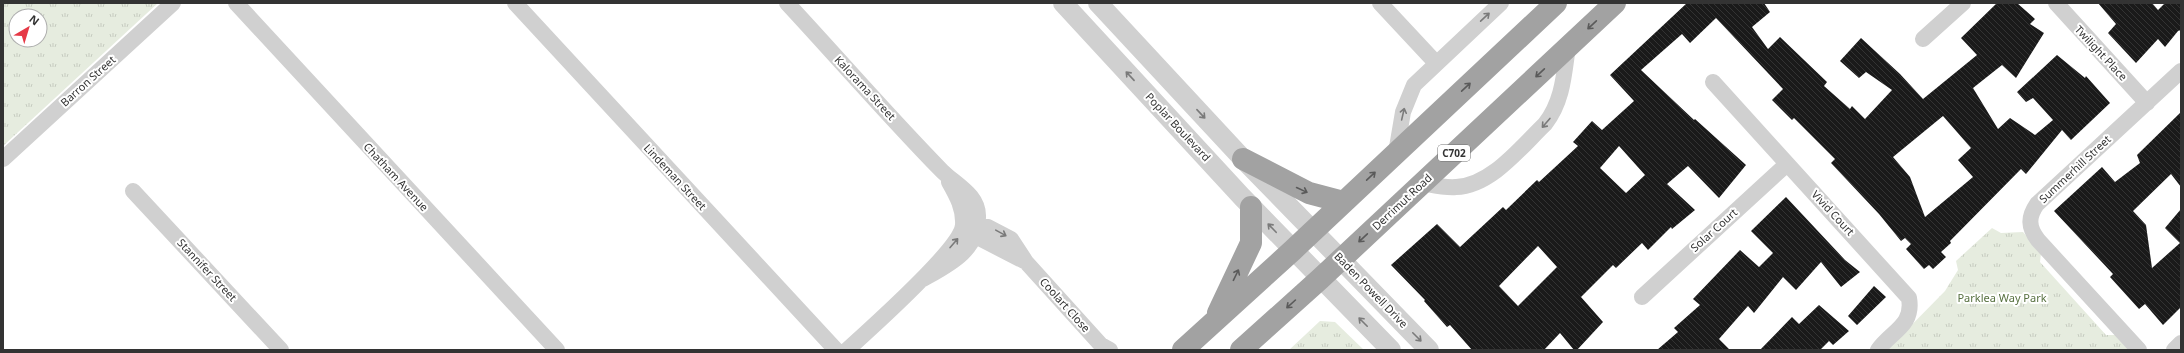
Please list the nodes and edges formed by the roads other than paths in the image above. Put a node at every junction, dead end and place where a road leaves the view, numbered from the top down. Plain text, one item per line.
1 (173, 3) edge
2 (236, 3) edge
3 (515, 3) edge
4 (787, 3) edge
5 (1063, 3) edge
6 (1098, 3) edge
7 (1380, 3) edge
8 (1501, 3) edge
9 (1556, 3) edge
10 (1615, 3) edge
11 (1963, 3) edge
12 (2056, 3) edge
13 (1923, 39) dead end
14 (1568, 46) junction
15 (1436, 63) junction
16 (2181, 71) edge
17 (1713, 82) dead end
18 (2147, 102) junction
19 (1396, 153) junction
20 (1243, 158) junction
21 (3, 159) edge
22 (1787, 164) junction
23 (1422, 183) junction
24 (133, 191) dead end
25 (1342, 202) junction
26 (1251, 207) junction
27 (972, 229) junction
28 (1313, 231) junction
29 (1293, 250) junction
30 (1340, 259) junction
31 (1320, 279) junction
32 (1642, 297) dead end
33 (1213, 323) junction
34 (2181, 344) edge
35 (1104, 348) edge
36 (281, 350) edge
37 (557, 350) edge
38 (836, 350) edge
39 (847, 350) edge
40 (1182, 350) edge
41 (1241, 350) edge
42 (1391, 350) edge
43 (1429, 350) edge
44 (1878, 350) edge
45 (2139, 350) edge
46 (2174, 350) edge

1 - 21 street, Barron Street
2 - 37 street, Chatham Avenue
3 - 38 street, Lindeman Street
4 - 27 street, Kalorama Street
26 -> 5 street, Poplar Boulevard
6 -> 20 street
7 - 15 street
15 -> 8 street
19 -> 9 highway
10 -> 14 highway, Derrimut Road / C702
11 - 13 street
12 - 18 street, Twilight Place
14 -> 23 highway, Derrimut Road / C702
14 -> 23 street
19 -> 15 street
16 - 18 street, Summerhill Street
17 - 22 street, Vivid Court
18 - 45 street, Summerhill Street
25 -> 19 highway
20 -> 25 highway
20 - 28 street
22 - 32 street, Solar Court
22 - 44 street, Vivid Court
23 -> 30 highway, Derrimut Road / C702
24 - 36 street, Stannifer Street
25 - 28 highway
29 -> 26 street, Poplar Boulevard
33 -> 26 highway
27 - 35 street, Coolart Close
27 - 39 street
28 - 29 highway
28 - 30 street, Baden Powell Drive
29 - 31 street
29 - 33 highway
30 - 31 highway, Derrimut Road / C702
30 -> 43 street, Baden Powell Drive
31 -> 41 highway, Derrimut Road / C702
42 -> 31 street
33 - 40 highway
34 - 46 street

